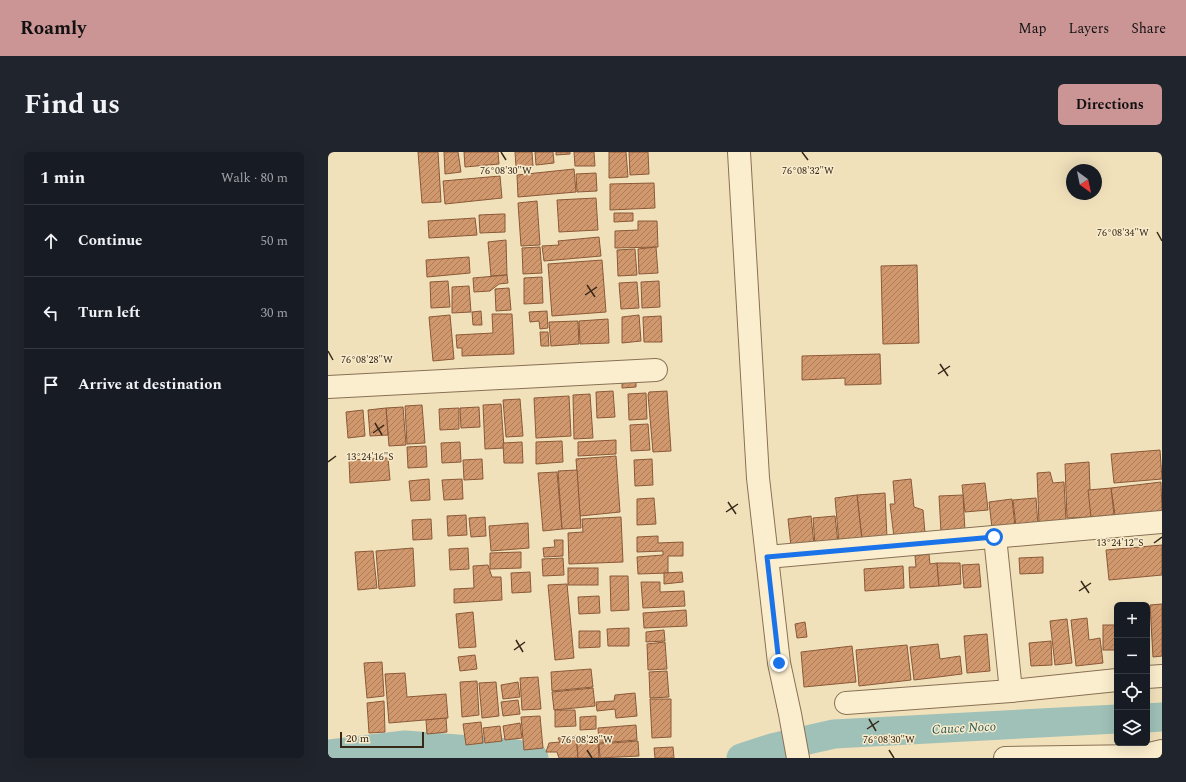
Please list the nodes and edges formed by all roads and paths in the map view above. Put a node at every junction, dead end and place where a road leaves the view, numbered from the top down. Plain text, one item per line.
1 (739, 152) edge
2 (656, 370) dead end
3 (328, 387) edge
4 (1162, 522) edge
5 (994, 537) junction
6 (767, 557) junction
7 (1162, 676) edge
8 (1150, 677) edge
9 (1114, 680) edge
10 (1011, 691) junction
11 (846, 703) dead end
12 (1162, 751) edge
13 (798, 758) edge
14 (1005, 758) edge

1 - 6 street
2 - 3 street
4 - 5 street
5 - 6 street
5 - 10 street
6 - 13 street
7 - 8 street
9 - 10 street
10 - 11 street
12 - 14 street

